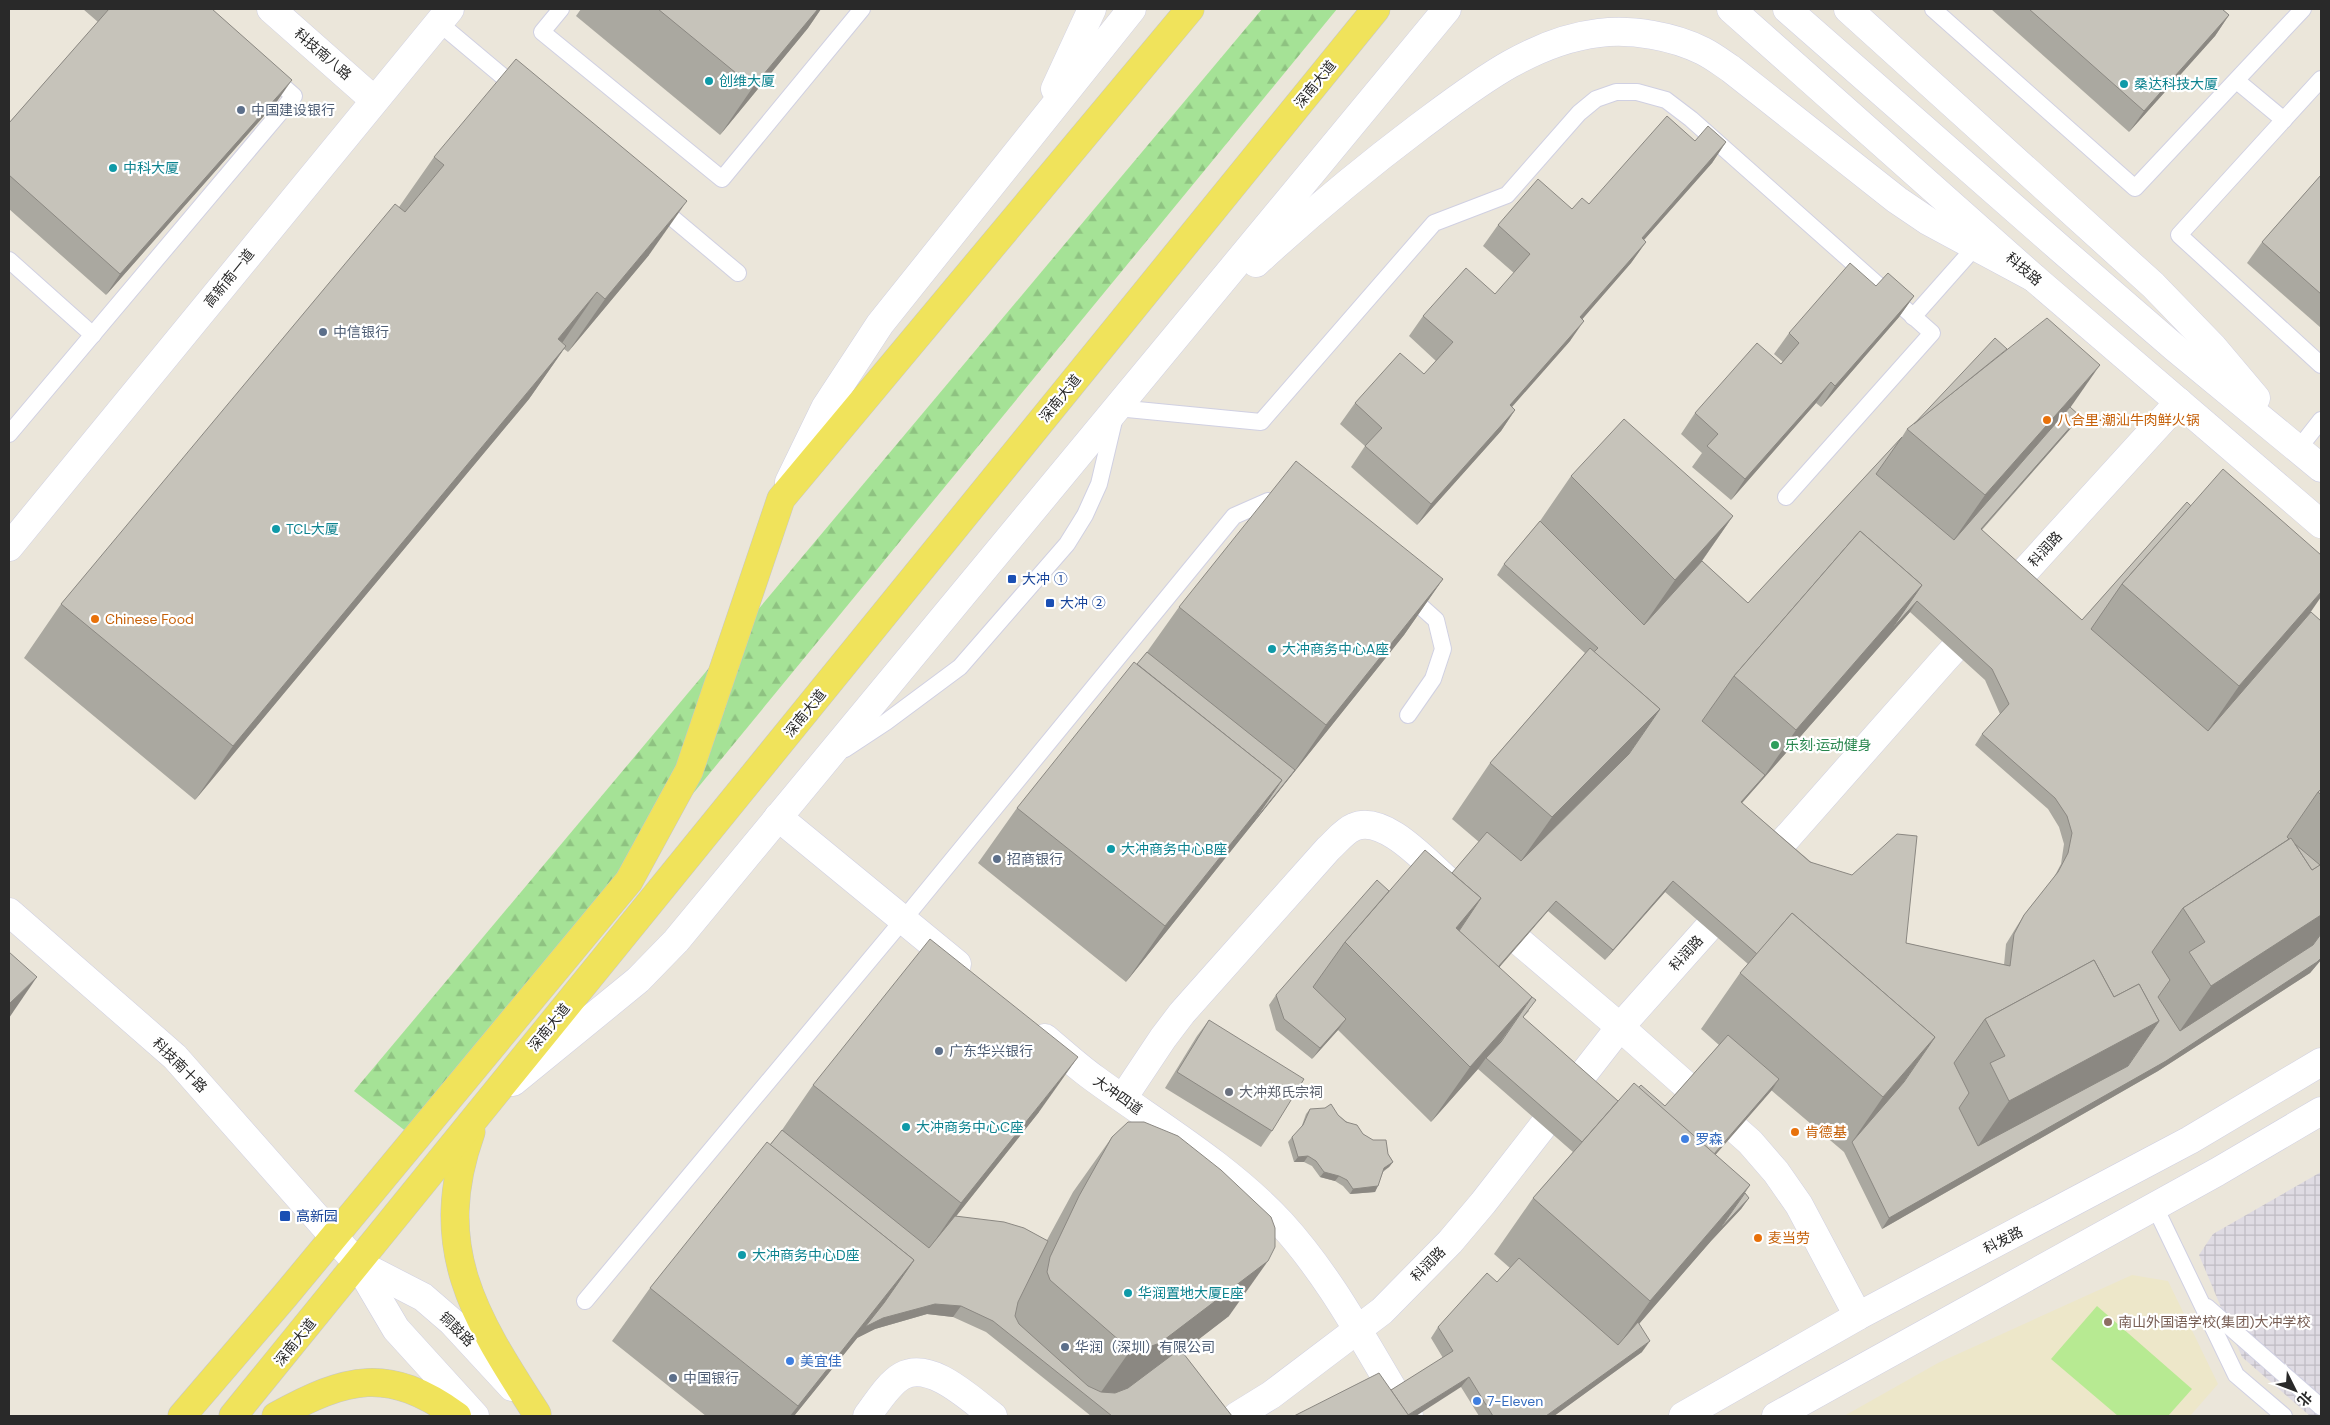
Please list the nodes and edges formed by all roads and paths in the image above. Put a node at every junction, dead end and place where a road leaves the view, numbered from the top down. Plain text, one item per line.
1 (271, 9) edge
2 (561, 9) edge
3 (862, 9) edge
4 (1092, 9) edge
5 (1132, 9) edge
6 (1190, 9) edge
7 (1376, 9) edge
8 (1447, 9) edge
9 (1731, 9) edge
10 (1788, 9) edge
11 (1848, 9) edge
12 (1933, 9) edge
13 (2303, 9) edge
14 (444, 16) edge
15 (259, 65) edge
16 (2321, 79) edge
17 (2237, 81) junction
18 (374, 100) junction
19 (533, 102) edge
20 (2284, 120) junction
21 (1038, 127) junction
22 (647, 197) edge
23 (1975, 247) junction
24 (9, 260) edge
25 (738, 273) dead end
26 (2034, 278) junction
27 (1913, 317) junction
28 (1184, 328) junction
29 (93, 335) junction
30 (2321, 365) edge
31 (2179, 402) junction
32 (1118, 408) junction
33 (2321, 420) edge
34 (9, 434) edge
35 (2299, 448) junction
36 (2321, 468) edge
37 (1786, 497) dead end
38 (781, 499) junction
39 (1296, 508) edge
40 (2321, 524) edge
41 (9, 547) edge
42 (1394, 584) edge
43 (1408, 716) dead end
44 (824, 762) junction
45 (778, 817) junction
46 (9, 912) edge
47 (903, 920) junction
48 (972, 977) edge
49 (1026, 1022) edge
50 (1620, 1027) junction
51 (2321, 1062) edge
52 (1123, 1098) junction
53 (489, 1102) junction
54 (2321, 1111) edge
55 (2154, 1206) junction
56 (334, 1236) junction
57 (357, 1263) junction
58 (585, 1301) dead end
59 (2201, 1303) junction
60 (1858, 1316) junction
61 (1359, 1330) junction
62 (2321, 1407) edge
63 (538, 1415) edge
64 (182, 1416) edge
65 (233, 1416) edge
66 (276, 1416) edge
67 (457, 1416) edge
68 (475, 1416) edge
69 (866, 1416) edge
70 (993, 1416) edge
71 (1237, 1416) edge
72 (1409, 1416) edge
73 (1683, 1416) edge
74 (1776, 1416) edge
75 (2284, 1416) edge

1 - 18 street, 科技南八路
2 - 3 lane
4 - 21 street
5 - 21 street
6 - 38 main road
7 - 53 main road, 深南大道
8 - 28 street
9 - 26 street, 科技路
10 - 35 street
11 - 35 street
12 - 17 lane
13 - 17 lane
14 - 18 street, 高新南一道
14 - 19 lane
15 - 29 lane
16 - 20 lane
17 - 20 lane
18 - 41 street, 高新南一道
20 - 30 lane
21 - 38 street
22 - 25 lane
23 - 26 street
23 - 27 lane
23 - 28 street
24 - 29 lane
26 - 31 street, 科技路
27 - 32 lane
27 - 37 lane
28 - 32 street
29 - 34 lane
31 - 40 street, 科技路
31 - 50 street, 科润路
32 - 44 street
32 - 44 lane
33 - 35 lane
35 - 36 street
38 - 56 main road
39 - 47 lane
42 - 43 lane
44 - 45 street
45 - 47 street
45 - 53 street
46 - 56 street, 科技南十路
47 - 48 street
47 - 58 lane
49 - 52 street, 大冲四道
50 - 52 street
50 - 60 street
50 - 61 street, 科润路
51 - 60 street, 科发路
52 - 61 street, 大冲四道
53 - 57 main road, 深南大道
53 - 63 main road
54 - 55 street
55 - 59 lane
55 - 74 street
56 - 57 street, 铜鼓路
56 - 64 main road
57 - 63 street, 铜鼓路
57 - 65 main road, 深南大道
57 - 68 street, 铜鼓路
59 - 62 lane
59 - 75 lane
60 - 73 street, 科发路
61 - 71 street, 科润路
61 - 72 street, 大冲四道
66 - 67 main road
69 - 70 street

